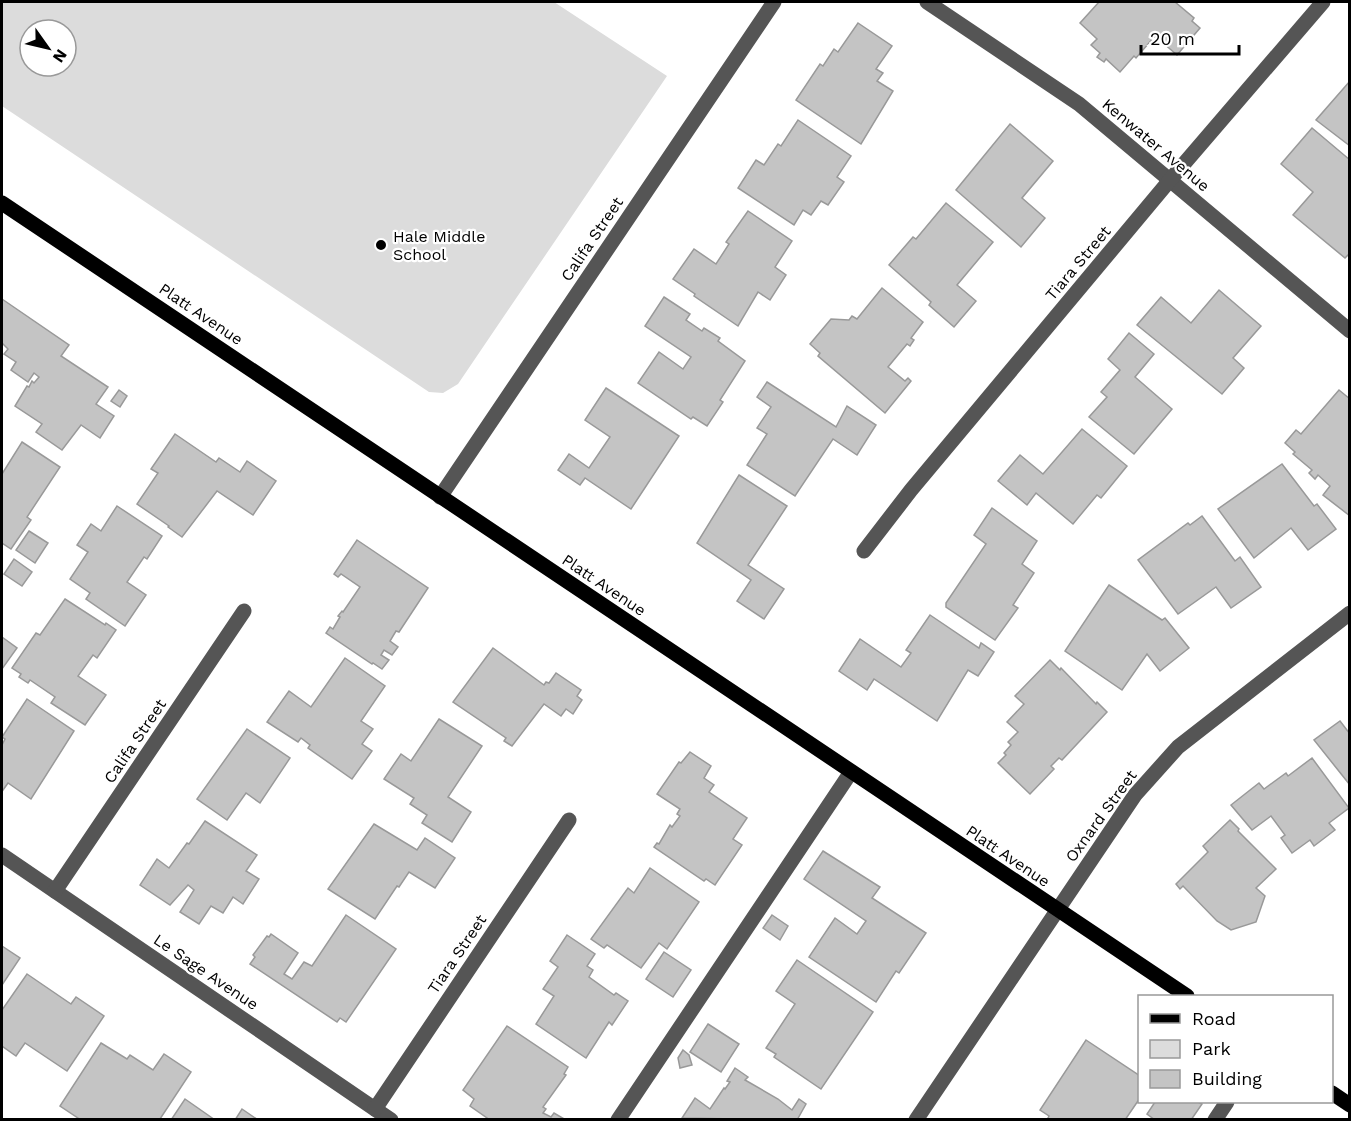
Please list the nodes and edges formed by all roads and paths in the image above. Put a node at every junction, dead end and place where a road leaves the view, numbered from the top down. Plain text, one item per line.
1 (774, 2) edge
2 (927, 2) edge
3 (1323, 2) edge
4 (1170, 180) junction
5 (2, 202) edge
6 (1350, 331) edge
7 (440, 497) junction
8 (864, 551) dead end
9 (244, 612) dead end
10 (1350, 613) edge
11 (851, 772) junction
12 (569, 820) dead end
13 (2, 855) edge
14 (55, 891) junction
15 (1056, 910) junction
16 (1185, 995) edge
17 (1333, 1094) edge
18 (1226, 1103) edge
19 (1350, 1105) edge
20 (375, 1109) junction
21 (391, 1119) edge
22 (618, 1119) edge
23 (916, 1119) edge
24 (1215, 1119) edge

1 - 7 street, Califa Street
2 - 4 street, Kenwater Avenue
3 - 4 street, Tiara Street
4 - 6 street, Kenwater Avenue
4 - 8 street, Tiara Street
5 - 7 main road, Platt Avenue
7 - 11 main road, Platt Avenue
9 - 14 street, Califa Street
10 - 15 street, Oxnard Street
11 - 15 main road, Platt Avenue
11 - 22 street
12 - 20 street, Tiara Street
13 - 14 street, Le Sage Avenue
14 - 20 street, Le Sage Avenue
15 - 16 main road, Platt Avenue
15 - 23 street, Oxnard Street
17 - 19 main road
18 - 24 street
20 - 21 street, Le Sage Avenue

